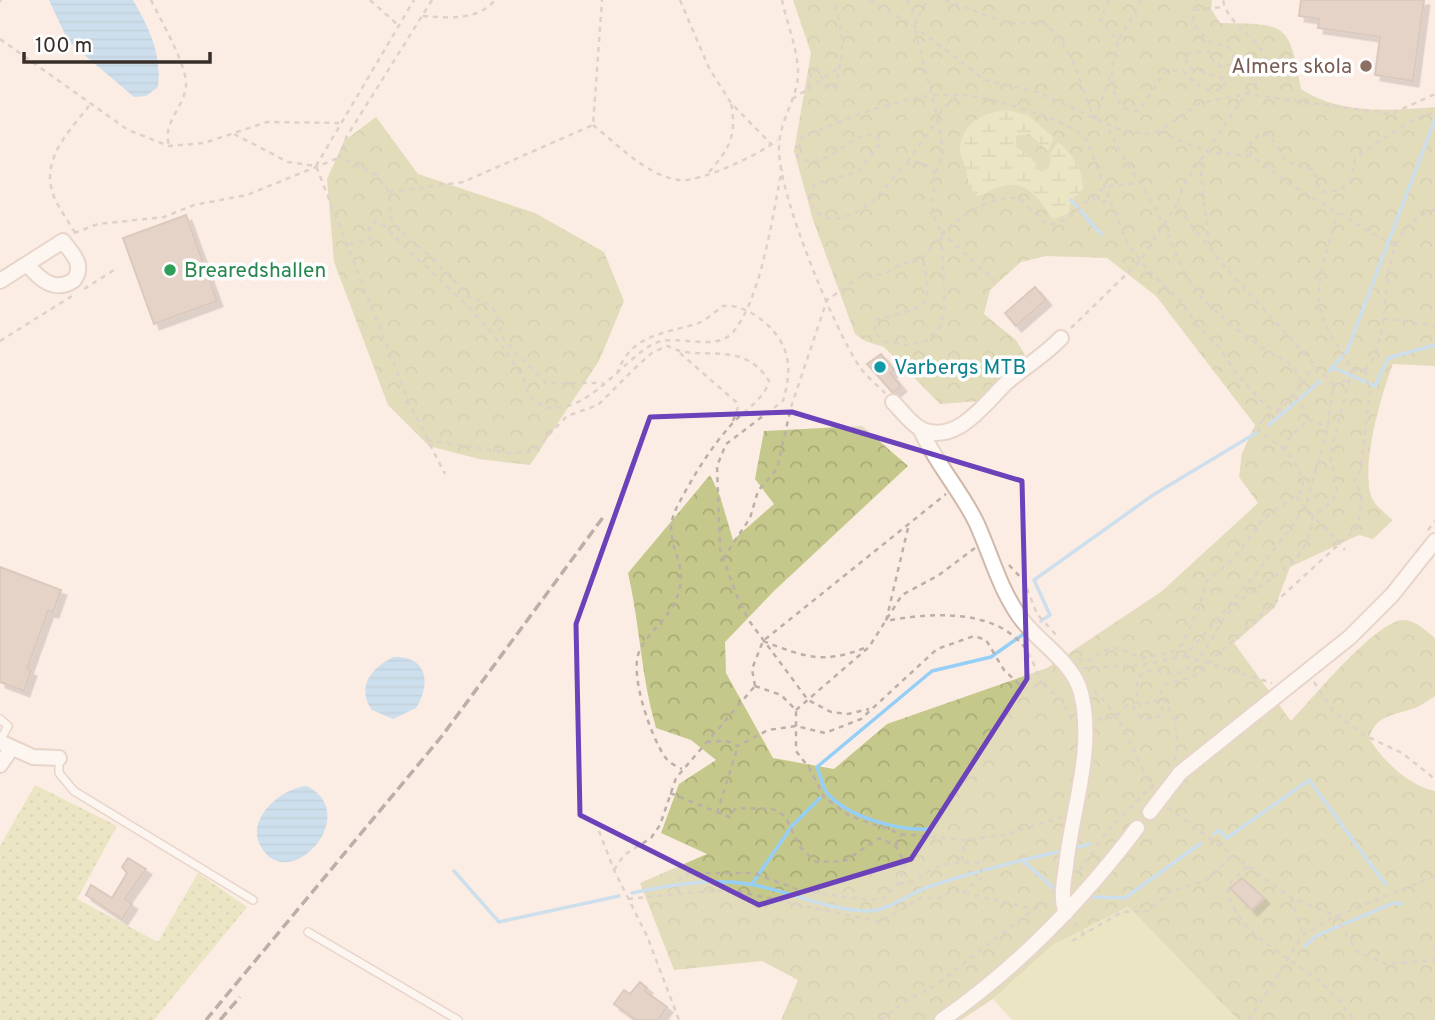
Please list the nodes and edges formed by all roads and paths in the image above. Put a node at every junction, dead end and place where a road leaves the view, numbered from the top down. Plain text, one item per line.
1 (151, 0) edge
2 (370, 0) edge
3 (414, 0) edge
4 (432, 0) edge
5 (495, 0) edge
6 (602, 0) edge
7 (680, 0) edge
8 (782, 0) edge
9 (833, 0) edge
10 (870, 0) edge
11 (907, 0) edge
12 (927, 0) edge
13 (945, 0) edge
14 (1109, 0) edge
15 (1142, 0) edge
16 (1195, 0) edge
17 (1223, 0) edge
18 (1224, 6) junction
19 (1195, 10) junction
20 (423, 16) junction
21 (916, 20) junction
22 (399, 26) junction
23 (914, 26) junction
24 (0, 39) edge
25 (1118, 41) junction
26 (837, 69) junction
27 (1110, 74) junction
28 (823, 79) junction
29 (808, 89) junction
30 (1246, 94) junction
31 (1435, 94) edge
32 (959, 95) junction
33 (932, 98) junction
34 (792, 99) junction
35 (731, 103) junction
36 (89, 106) junction
37 (1435, 112) edge
38 (938, 119) junction
39 (1094, 119) junction
40 (340, 123) junction
41 (593, 125) junction
42 (1107, 125) junction
43 (1158, 131) junction
44 (234, 134) junction
45 (779, 139) junction
46 (772, 145) junction
47 (169, 146) junction
48 (1209, 152) junction
49 (1251, 156) junction
50 (339, 157) junction
51 (1200, 161) junction
52 (906, 164) junction
53 (316, 166) junction
54 (782, 169) junction
55 (709, 173) junction
56 (935, 174) junction
57 (1138, 183) junction
58 (1105, 187) junction
59 (389, 192) junction
60 (1092, 198) junction
61 (1178, 202) junction
62 (1112, 204) junction
63 (1435, 210) edge
64 (1338, 214) junction
65 (1164, 227) junction
66 (940, 232) junction
67 (69, 237) junction
68 (349, 244) junction
69 (1209, 247) junction
70 (1396, 247) junction
71 (923, 259) junction
72 (1140, 261) junction
73 (28, 265) junction
74 (114, 270) dead end
75 (0, 281) edge
76 (995, 281) dead end
77 (827, 300) junction
78 (746, 310) junction
79 (1383, 318) junction
80 (1435, 326) edge
81 (1060, 338) joint
82 (0, 341) edge
83 (680, 353) junction
84 (1313, 365) junction
85 (1352, 370) junction
86 (1365, 370) junction
87 (617, 374) junction
88 (1349, 380) junction
89 (604, 383) junction
90 (1302, 384) junction
91 (1333, 385) junction
92 (1296, 397) junction
93 (893, 402) joint
94 (1280, 410) junction
95 (1307, 420) junction
96 (731, 425) junction
97 (1328, 427) junction
98 (920, 428) junction
99 (427, 440) junction
100 (1284, 450) junction
101 (445, 474) dead end
102 (954, 488) junction
103 (1296, 497) junction
104 (1305, 508) junction
105 (1313, 516) junction
106 (908, 528) junction
107 (983, 541) junction
108 (1435, 541) edge
109 (1340, 544) junction
110 (1345, 550) dead end
111 (723, 559) junction
112 (1040, 616) dead end
113 (886, 621) junction
114 (763, 641) junction
115 (1060, 642) dead end
116 (869, 647) junction
117 (1070, 650) dead end
118 (1185, 656) junction
119 (1199, 659) junction
120 (1207, 662) junction
121 (1307, 671) junction
122 (1073, 674) junction
123 (755, 686) junction
124 (1044, 686) junction
125 (1285, 688) junction
126 (1094, 691) dead end
127 (808, 700) junction
128 (872, 708) junction
129 (796, 710) junction
130 (1116, 718) junction
131 (0, 719) edge
132 (1087, 721) junction
133 (796, 726) junction
134 (706, 742) junction
135 (4, 744) edge
136 (738, 746) junction
137 (59, 758) joint
138 (0, 765) edge
139 (1172, 765) dead end
140 (682, 769) junction
141 (1159, 779) dead end
142 (1435, 779) edge
143 (1151, 786) junction
144 (670, 793) junction
145 (1154, 806) junction
146 (716, 813) junction
147 (1074, 813) junction
148 (1137, 828) dead end
149 (886, 829) junction
150 (599, 831) dead end
151 (902, 834) junction
152 (879, 838) junction
153 (964, 840) junction
154 (895, 845) junction
155 (1232, 856) junction
156 (962, 861) junction
157 (1247, 866) junction
158 (614, 870) junction
159 (1078, 872) dead end
160 (1435, 876) edge
161 (900, 883) junction
162 (962, 893) junction
163 (678, 894) junction
164 (1063, 896) junction
165 (1290, 897) junction
166 (628, 899) junction
167 (253, 900) dead end
168 (1034, 909) junction
169 (1066, 913) junction
170 (1336, 916) junction
171 (308, 932) dead end
172 (1303, 935) junction
173 (1072, 941) dead end
174 (1287, 960) junction
175 (1435, 960) edge
176 (458, 1020) edge
177 (679, 1020) edge
178 (880, 1020) edge
179 (942, 1020) edge
180 (1248, 1020) edge
181 (1353, 1020) edge

1 - 47 path
2 - 22 path
3 - 22 path
4 - 20 path
5 - 20 path
6 - 41 path
7 - 35 path
8 - 34 path
9 - 26 path
10 - 23 path
11 - 21 path
12 - 21 path
13 - 39 path
14 - 25 path
15 - 25 path
16 - 19 path
17 - 18 path
18 - 19 path
18 - 30 path
19 - 27 path
20 - 50 path
21 - 23 path
22 - 40 path
23 - 33 path
23 - 39 path
24 - 36 path
25 - 27 path
26 - 28 path
26 - 28 path
27 - 39 path
28 - 29 path
28 - 29 path
29 - 34 path
30 - 31 path
30 - 43 path
30 - 48 path
32 - 33 path
32 - 38 path
32 - 58 path
33 - 38 path
33 - 52 path
34 - 45 path
35 - 46 path
35 - 55 path
36 - 47 path
36 - 67 path
37 - 49 path
38 - 52 path
38 - 56 path
39 - 42 path
40 - 44 path
40 - 53 path
41 - 55 path
41 - 59 path
42 - 43 path
42 - 57 path
43 - 48 path
44 - 47 path
44 - 53 path
45 - 46 path
45 - 54 path
46 - 55 path
48 - 49 path
48 - 51 path
49 - 64 path
50 - 53 path
50 - 59 path
51 - 61 path
51 - 69 path
52 - 56 path
53 - 67 path
53 - 68 path
54 - 77 path
54 - 78 path
56 - 66 path
57 - 58 path
57 - 65 path
58 - 60 path
58 - 62 path
59 - 89 path
60 - 62 path
60 - 66 path
61 - 65 path
61 - 69 path
62 - 72 path
63 - 70 path
64 - 70 path
64 - 85 path
65 - 72 path
65 - 90 path
66 - 71 path
66 - 71 path
66 - 76 path
67 - 73 street
67 - 73 street
68 - 89 path
68 - 99 path
69 - 84 path
70 - 79 path
71 - 77 path
72 - 81 path
72 - 94 path
73 - 75 street
74 - 82 path
77 - 93 path
77 - 111 path
78 - 87 path
78 - 87 path
78 - 111 path
79 - 80 path
79 - 86 path
81 - 98 street
83 - 96 path
83 - 96 path
83 - 99 path
84 - 90 path
84 - 91 path
85 - 86 path
85 - 88 path
86 - 109 path
87 - 89 path
88 - 91 path
88 - 105 path
90 - 92 path
91 - 97 path
92 - 94 path
92 - 95 path
93 - 98 street
94 - 100 path
95 - 97 path
95 - 100 path
96 - 140 path
97 - 104 path
98 - 102 street
99 - 101 path
100 - 103 path
102 - 106 path
102 - 107 street
103 - 104 path
103 - 117 path
104 - 105 path
104 - 118 path
105 - 109 path
105 - 119 path
106 - 113 path
106 - 114 path
107 - 113 path
107 - 122 street
108 - 121 street
109 - 110 path
109 - 120 path
111 - 114 path
112 - 115 path
113 - 116 path
113 - 124 path
114 - 116 path
114 - 123 path
114 - 127 path
116 - 127 path
118 - 119 path
118 - 122 path
119 - 120 path
119 - 130 path
120 - 125 path
120 - 139 path
121 - 125 street
121 - 142 path
122 - 132 street
123 - 129 path
123 - 134 path
124 - 128 path
124 - 132 path
125 - 145 street
126 - 130 path
127 - 128 path
127 - 129 path
128 - 133 path
129 - 133 path
130 - 132 path
130 - 143 path
131 - 135 lane
132 - 147 street
133 - 136 path
133 - 149 path
134 - 136 path
134 - 140 path
135 - 137 street
135 - 138 street
136 - 146 path
137 - 167 lane
140 - 144 path
141 - 143 path
143 - 145 path
143 - 159 path
144 - 146 path
144 - 158 path
145 - 155 path
146 - 152 path
147 - 153 path
147 - 164 street
148 - 169 street
149 - 151 path
149 - 152 path
150 - 158 path
151 - 153 path
151 - 154 path
152 - 154 path
153 - 156 path
154 - 161 path
155 - 157 path
155 - 173 path
156 - 161 path
156 - 162 path
157 - 165 path
157 - 174 path
158 - 166 path
160 - 170 path
161 - 163 path
162 - 163 path
162 - 168 path
163 - 166 path
164 - 168 path
164 - 169 street
165 - 170 path
165 - 172 path
166 - 177 path
168 - 178 path
169 - 179 street
170 - 172 path
170 - 175 path
171 - 176 lane
172 - 174 path
174 - 180 path
174 - 181 path

